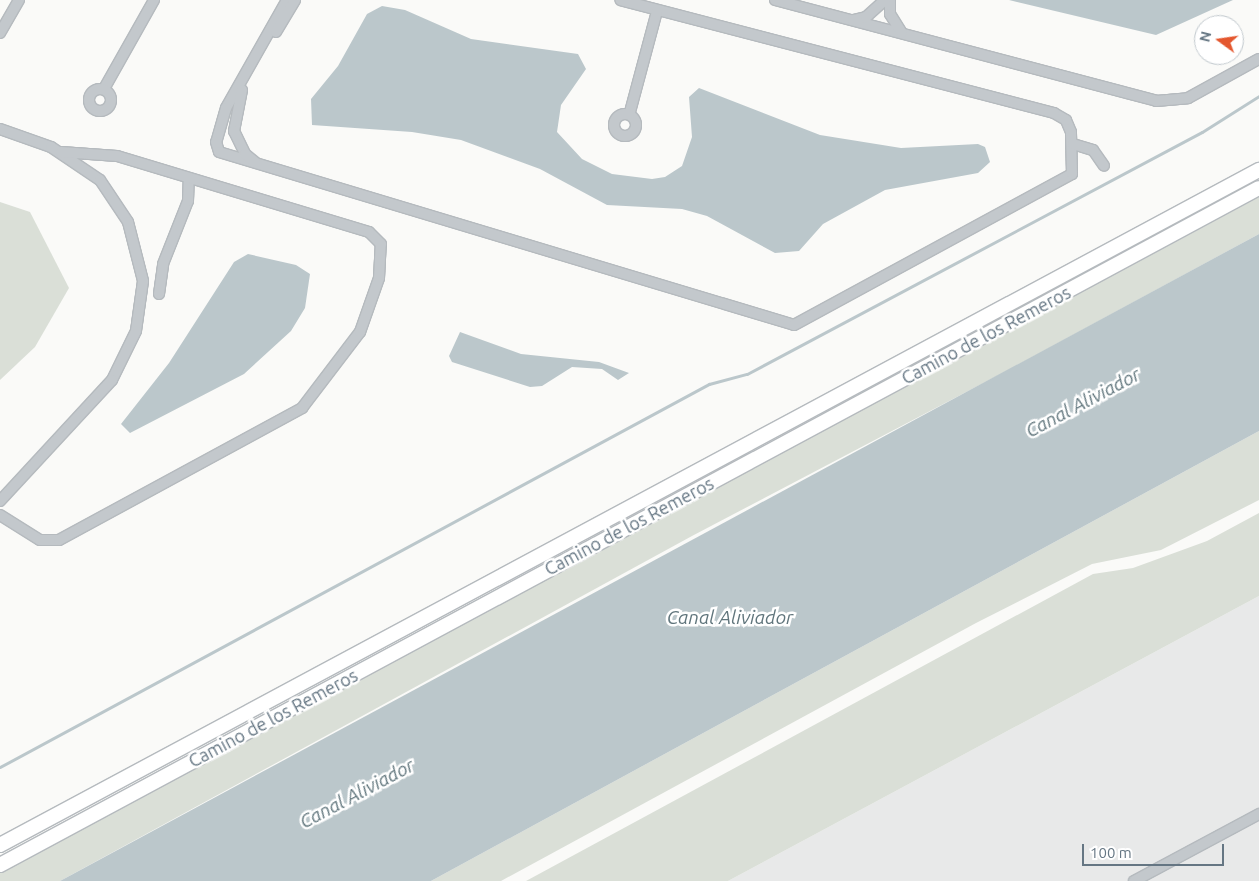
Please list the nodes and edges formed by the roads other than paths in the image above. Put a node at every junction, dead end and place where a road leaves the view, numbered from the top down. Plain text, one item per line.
1 (19, 0) edge
2 (154, 0) edge
3 (287, 0) edge
4 (296, 0) edge
5 (621, 0) edge
6 (775, 0) edge
7 (885, 0) edge
8 (890, 0) edge
9 (657, 11) junction
10 (853, 20) junction
11 (0, 33) edge
12 (903, 34) junction
13 (1259, 59) edge
14 (105, 87) dead end
15 (630, 112) dead end
16 (0, 129) edge
17 (1073, 144) junction
18 (61, 152) junction
19 (262, 166) junction
20 (1104, 166) dead end
21 (1259, 170) edge
22 (189, 178) junction
23 (1259, 188) edge
24 (159, 294) dead end
25 (0, 501) edge
26 (0, 515) edge
27 (1259, 814) edge
28 (0, 845) edge
29 (0, 865) edge
30 (1134, 881) edge

1 - 11 street
2 - 14 street
3 - 19 street
4 - 19 street
5 - 9 street
6 - 10 street
7 - 10 street
8 - 12 street
9 - 15 street
9 - 17 street
10 - 12 street
12 - 13 street
16 - 18 street
17 - 19 street
17 - 20 street
18 - 22 street
18 - 25 street
21 - 28 main road, Camino de los Remeros
22 - 24 street
22 - 26 street
23 - 29 main road, Camino de los Remeros
27 - 30 street

